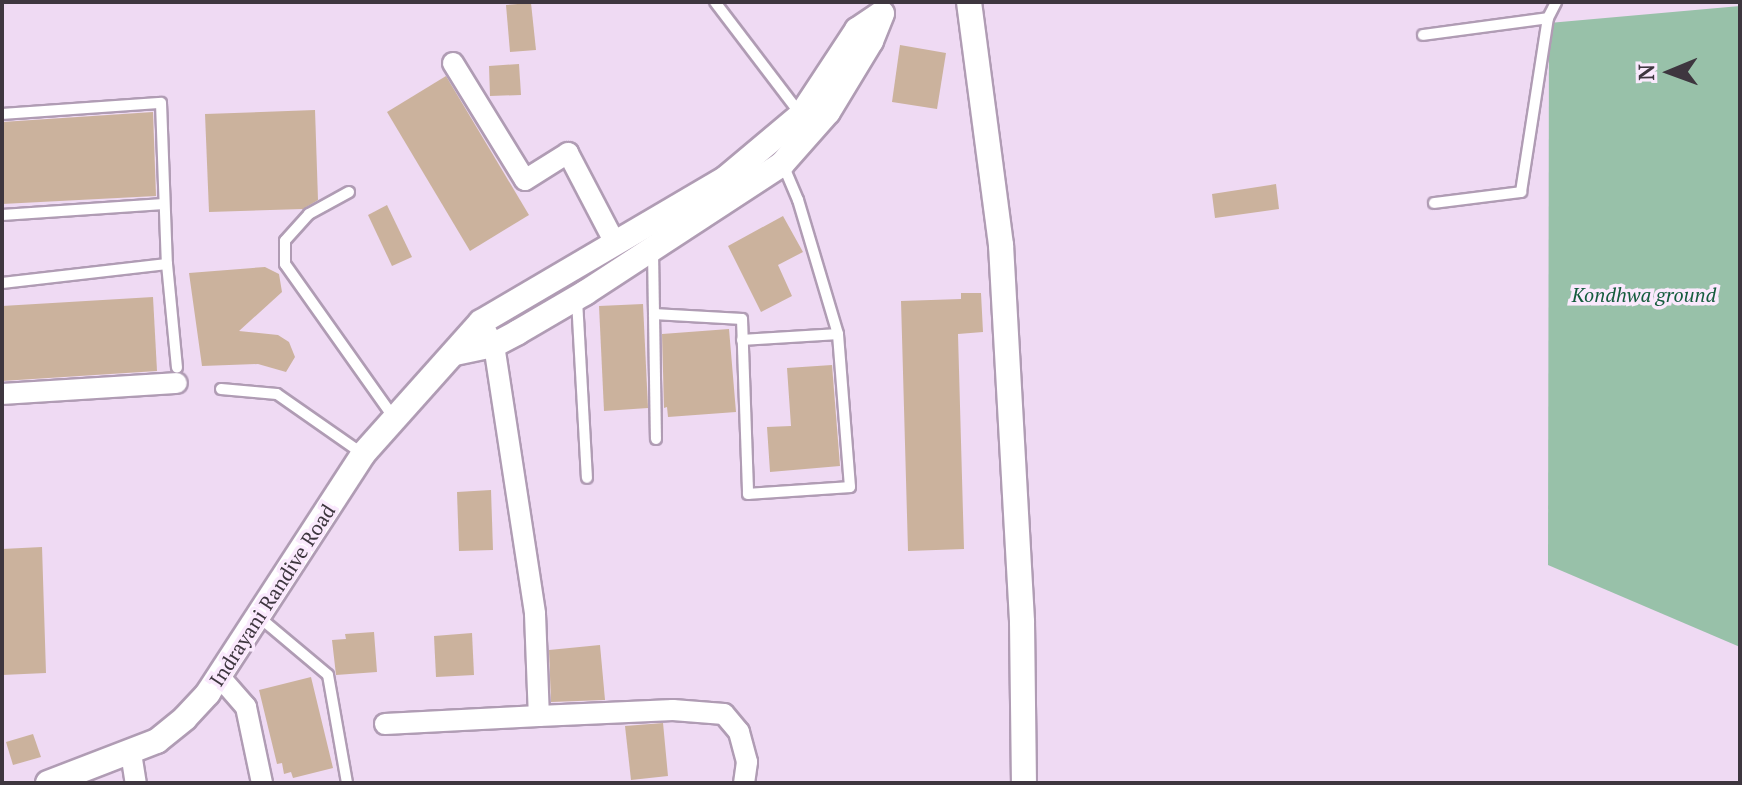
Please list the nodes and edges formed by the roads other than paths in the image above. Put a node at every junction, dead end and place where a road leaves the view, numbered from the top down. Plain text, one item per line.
1 (715, 2) edge
2 (969, 2) edge
3 (1556, 2) edge
4 (886, 8) edge
5 (1548, 18) junction
6 (1423, 35) dead end
7 (453, 63) dead end
8 (2, 114) edge
9 (806, 125) junction
10 (782, 164) junction
11 (349, 192) dead end
12 (1434, 203) dead end
13 (164, 204) junction
14 (2, 215) edge
15 (615, 243) junction
16 (653, 249) junction
17 (167, 264) junction
18 (2, 283) edge
19 (576, 298) junction
20 (654, 314) junction
21 (481, 322) junction
22 (838, 334) junction
23 (742, 340) junction
24 (494, 345) junction
25 (455, 353) junction
26 (177, 375) joint
27 (221, 389) dead end
28 (2, 394) edge
29 (395, 419) junction
30 (656, 439) dead end
31 (363, 454) junction
32 (587, 478) dead end
33 (258, 616) junction
34 (219, 676) junction
35 (539, 716) junction
36 (385, 724) dead end
37 (131, 753) junction
38 (73, 779) edge
39 (48, 783) edge
40 (136, 783) edge
41 (262, 783) edge
42 (347, 783) edge
43 (744, 783) edge
44 (1024, 783) edge

1 - 9 lane
2 - 44 street
3 - 5 lane
4 - 9 street, Indrayani Randive Road
5 - 6 lane
5 - 12 lane
7 - 15 street
8 - 13 lane
9 - 10 street, Indrayani Randive Road
9 - 15 street, Indrayani Randive Road
10 - 16 street, Indrayani Randive Road
10 - 22 lane
11 - 29 lane
13 - 14 lane
13 - 17 lane
15 - 21 street, Indrayani Randive Road
16 - 19 street, Indrayani Randive Road
16 - 20 lane
17 - 18 lane
17 - 26 lane
19 - 24 street, Indrayani Randive Road
19 - 32 lane
20 - 23 lane
20 - 30 lane
21 - 24 street
21 - 25 street, Indrayani Randive Road
22 - 23 lane
22 - 23 lane
24 - 25 street, Indrayani Randive Road
24 - 35 street
25 - 29 street, Indrayani Randive Road
26 - 28 street
27 - 31 lane
29 - 31 street, Indrayani Randive Road
31 - 33 street, Indrayani Randive Road
33 - 34 street, Indrayani Randive Road
33 - 42 lane
34 - 37 street, Indrayani Randive Road
34 - 41 street
35 - 36 street
35 - 43 street
37 - 38 street, Indrayani Randive Road
37 - 40 street
38 - 39 street, Indrayani Randive Road

